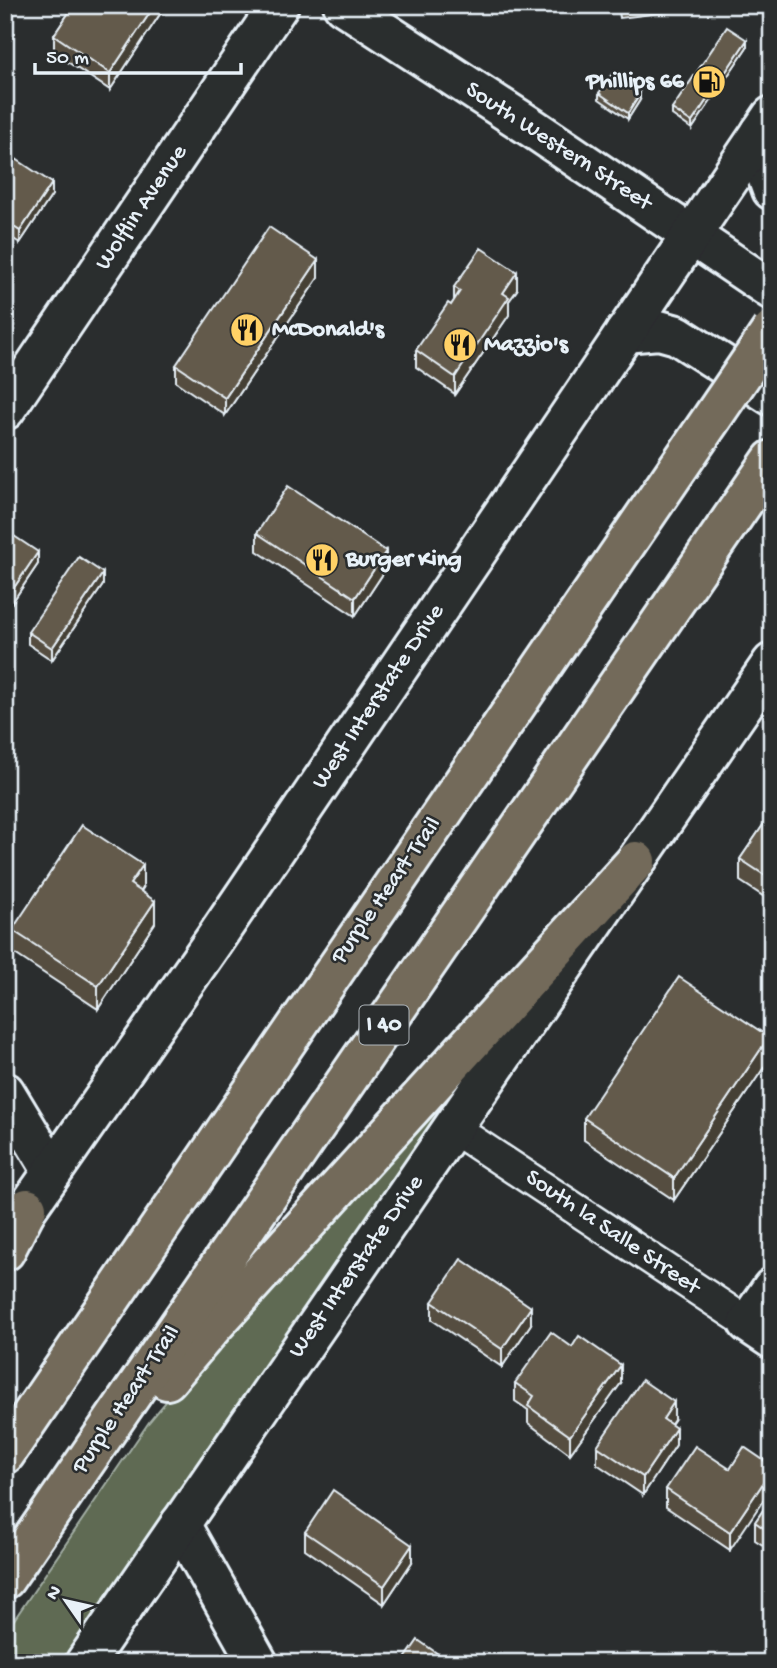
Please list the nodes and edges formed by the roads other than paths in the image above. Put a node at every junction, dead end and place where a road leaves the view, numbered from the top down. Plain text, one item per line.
1 (279, 5) edge
2 (342, 5) edge
3 (766, 124) edge
4 (772, 190) edge
5 (691, 235) junction
6 (772, 290) edge
7 (772, 330) edge
8 (625, 333) junction
9 (772, 396) edge
10 (5, 410) edge
11 (768, 466) edge
12 (772, 663) edge
13 (636, 861) junction
14 (5, 1092) edge
15 (453, 1128) junction
16 (52, 1170) junction
17 (27, 1208) junction
18 (5, 1240) edge
19 (5, 1251) edge
20 (772, 1288) edge
21 (760, 1331) edge
22 (5, 1454) edge
23 (180, 1524) junction
24 (15, 1564) edge
25 (85, 1663) edge
26 (258, 1663) edge

1 - 10 main road, Wolflin Avenue
2 - 5 main road, South Western Street
3 - 4 main road
3 - 5 main road, West Interstate Drive
5 - 6 main road, South Western Street
5 - 8 main road, West Interstate Drive
7 - 22 highway, Purple Heart Trail, bridge
8 - 9 main road
8 - 16 main road, West Interstate Drive
11 - 24 highway, Purple Heart Trail / I 40
12 - 13 main road, West Interstate Drive
13 - 15 main road, West Interstate Drive
13 - 24 highway
14 - 16 main road
15 - 21 street, South la Salle Street
15 - 23 main road, West Interstate Drive
16 - 17 main road, West Interstate Drive
17 - 18 main road, West Interstate Drive
17 - 19 highway
20 - 21 main road
23 - 25 main road, West Interstate Drive
23 - 26 main road

